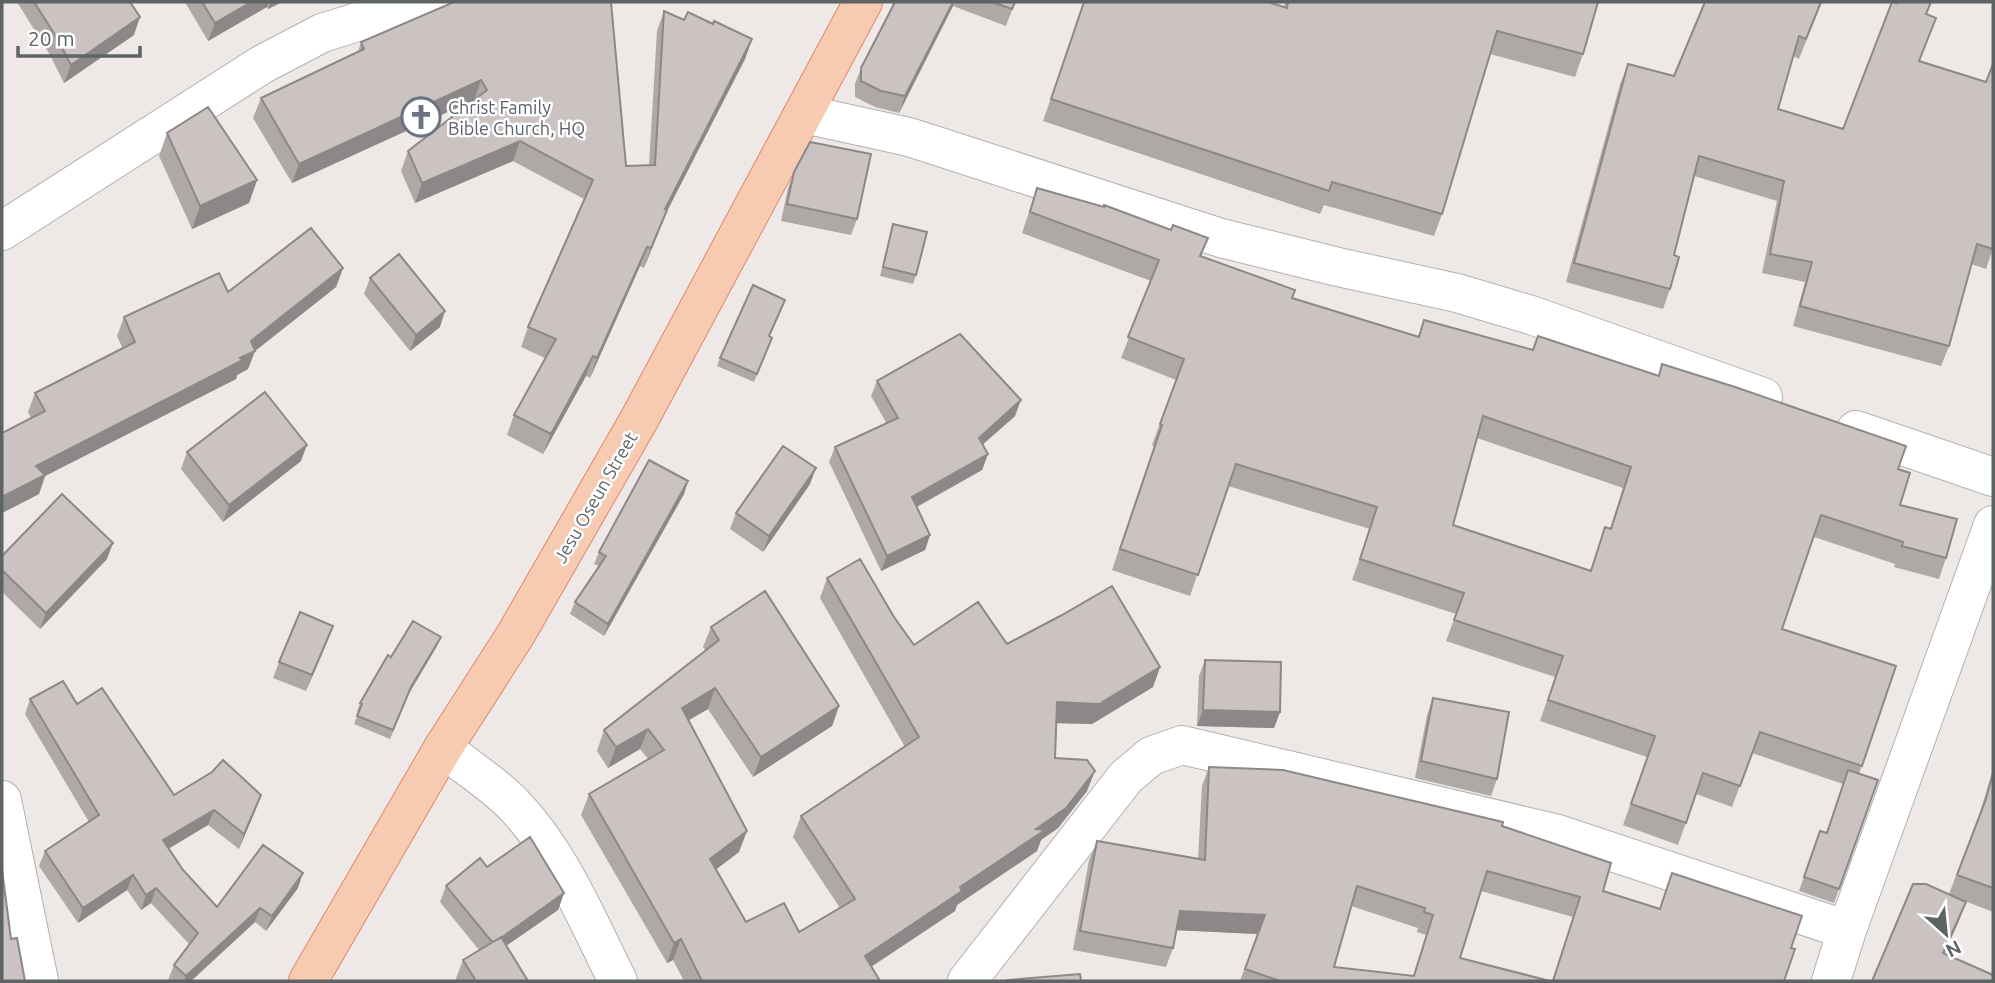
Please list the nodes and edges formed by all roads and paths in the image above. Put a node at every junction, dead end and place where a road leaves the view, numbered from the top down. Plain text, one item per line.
1 (435, 2) edge
2 (854, 3) edge
3 (804, 114) junction
4 (2, 231) edge
5 (1993, 477) edge
6 (1993, 525) edge
7 (443, 748) junction
8 (2, 800) edge
9 (1847, 930) junction
10 (39, 981) edge
11 (308, 981) edge
12 (618, 981) edge
13 (967, 981) edge
14 (1831, 981) edge

1 - 4 street
2 - 3 main road, Jesu Oseun Street
3 - 5 street
3 - 7 main road, Jesu Oseun Street
6 - 9 street
7 - 11 main road, Jesu Oseun Street
7 - 12 street
8 - 10 street
9 - 13 street
9 - 14 street

